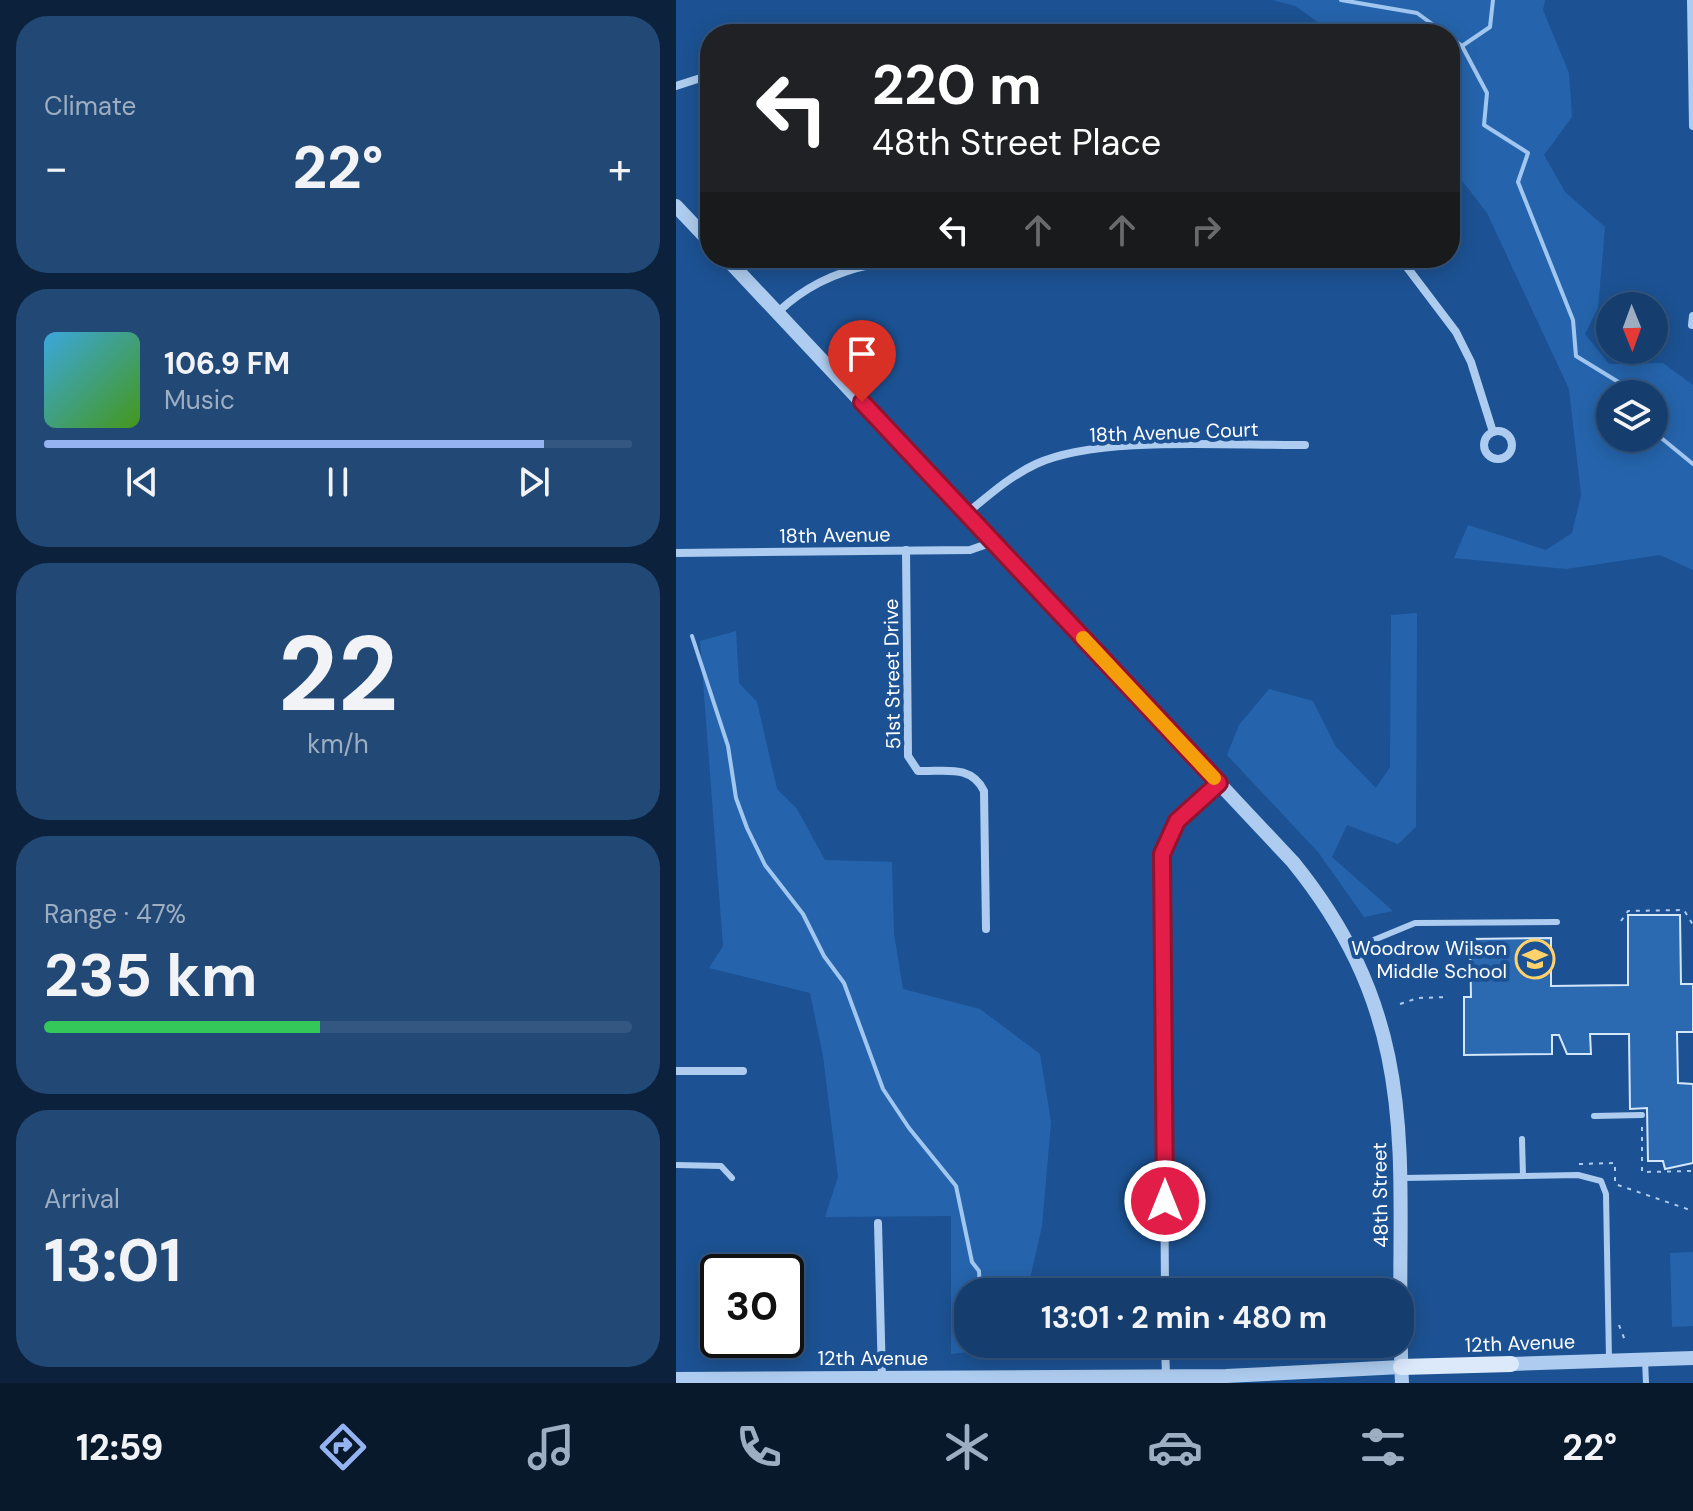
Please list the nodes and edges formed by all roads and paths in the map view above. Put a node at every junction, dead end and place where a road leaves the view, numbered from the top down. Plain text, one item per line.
1 (1691, 0) edge
2 (700, 78) edge
3 (676, 86) edge
4 (1693, 126) edge
5 (676, 206) edge
6 (700, 231) edge
7 (736, 268) edge
8 (856, 268) edge
9 (1408, 268) edge
10 (778, 312) junction
11 (1493, 432) dead end
12 (1305, 445) dead end
13 (966, 514) junction
14 (993, 542) junction
15 (906, 550) junction
16 (676, 553) edge
17 (1219, 783) junction
18 (1621, 921) dead end
19 (1557, 922) dead end
20 (1693, 925) edge
21 (986, 929) dead end
22 (1352, 949) junction
23 (1449, 997) dead end
24 (1400, 1004) dead end
25 (676, 1071) edge
26 (743, 1071) dead end
27 (1642, 1115) joint
28 (1594, 1116) dead end
29 (1522, 1139) dead end
30 (676, 1165) edge
31 (1693, 1171) edge
32 (1523, 1176) junction
33 (732, 1178) dead end
34 (1400, 1178) junction
35 (878, 1223) dead end
36 (1165, 1278) edge
37 (1165, 1358) edge
38 (1693, 1358) edge
39 (1645, 1359) junction
40 (1609, 1360) junction
41 (1511, 1364) joint
42 (1401, 1375) edge
43 (1166, 1376) junction
44 (683, 1380) edge
45 (1124, 1380) edge
46 (882, 1381) edge
47 (1646, 1383) edge

1 - 4 street
2 - 3 street
5 - 6 street
7 - 10 street, 48th Street
8 - 10 street
9 - 11 street
10 - 13 street, 48th Street
12 - 13 street, 18th Avenue Court
13 - 14 street, 48th Street
14 - 15 street, 18th Avenue
14 - 17 street, 48th Street
15 - 16 street, 18th Avenue
15 - 21 street, 51st Street Drive
17 - 22 street, 48th Street
17 - 36 street
18 - 20 path
19 - 22 lane
22 - 34 street, 48th Street
23 - 24 path
25 - 26 street
27 - 28 lane
27 - 31 path
29 - 32 lane
30 - 33 lane
32 - 34 lane
32 - 40 lane
34 - 42 street, 48th Street
35 - 46 street
37 - 43 street
38 - 39 street, 12th Avenue
39 - 40 street, 12th Avenue
39 - 47 lane
40 - 41 street, 12th Avenue
41 - 42 main road, 12th Avenue
42 - 43 street, 12th Avenue
43 - 45 street, 12th Avenue
44 - 46 street, 12th Avenue
45 - 46 street, 12th Avenue

